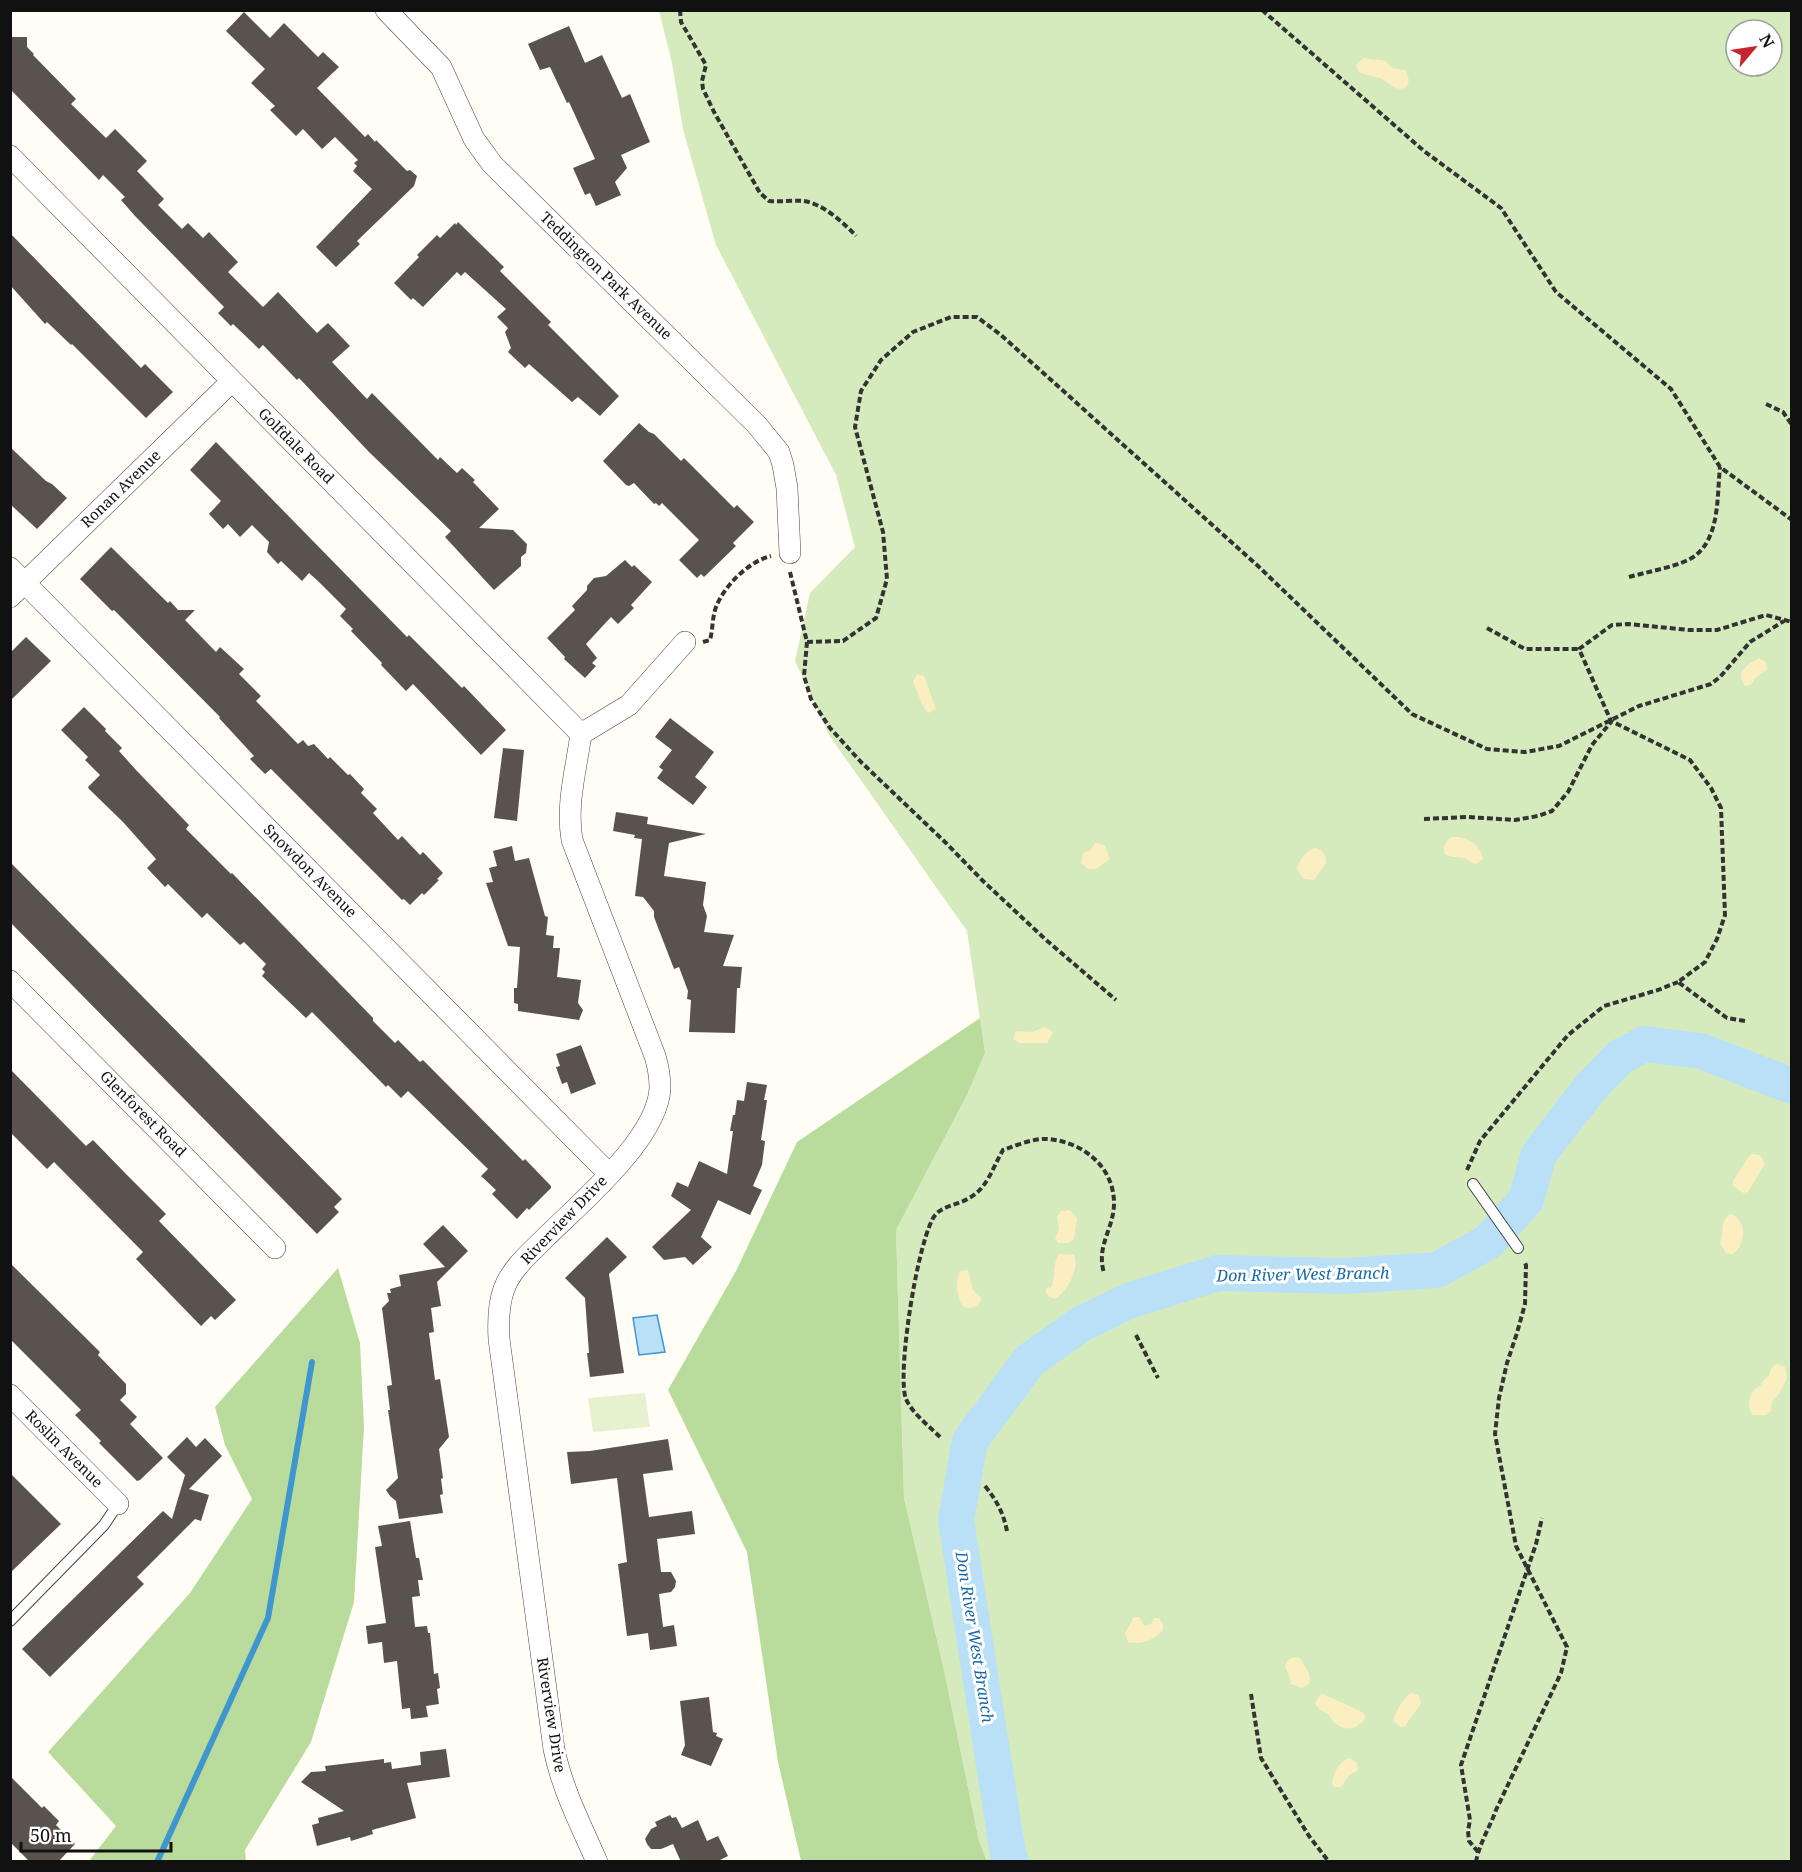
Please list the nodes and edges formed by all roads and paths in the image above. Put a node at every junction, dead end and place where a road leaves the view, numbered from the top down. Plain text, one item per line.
1 (386, 10) edge
2 (680, 10) edge
3 (1262, 10) edge
4 (10, 156) edge
5 (856, 236) dead end
6 (232, 381) junction
7 (1766, 404) dead end
8 (1791, 425) edge
9 (1720, 467) junction
10 (1791, 520) edge
11 (790, 554) junction
12 (1629, 577) dead end
13 (15, 583) edge
14 (1784, 621) junction
15 (1791, 622) edge
16 (1487, 628) dead end
17 (685, 642) joint
18 (807, 642) junction
19 (1579, 649) junction
20 (1611, 721) junction
21 (581, 735) junction
22 (1424, 819) dead end
23 (10, 981) edge
24 (1678, 982) junction
25 (1116, 1000) dead end
26 (1745, 1021) dead end
27 (609, 1174) junction
28 (1473, 1184) joint
29 (275, 1248) dead end
30 (1518, 1248) joint
31 (1104, 1273) dead end
32 (1136, 1335) dead end
33 (1158, 1378) dead end
34 (10, 1395) edge
35 (940, 1437) dead end
36 (985, 1486) dead end
37 (118, 1504) joint
38 (1542, 1518) dead end
39 (1007, 1531) dead end
40 (1527, 1570) junction
41 (10, 1621) edge
42 (1251, 1694) dead end
43 (1478, 1852) junction
44 (597, 1862) edge
45 (1329, 1862) edge
46 (1476, 1862) edge

1 - 11 street, Teddington Park Avenue
2 - 5 path
3 - 9 path
4 - 6 street, Golfdale Road
6 - 13 street, Ronan Avenue
6 - 21 street, Golfdale Road
7 - 8 path
9 - 10 path
9 - 12 path
11 - 17 path
11 - 18 path
13 - 27 street, Snowdon Avenue
14 - 15 path
14 - 19 path
14 - 20 path
16 - 19 path
17 - 21 street
18 - 20 path
18 - 25 path
19 - 20 path
20 - 22 path
20 - 24 path
21 - 27 street, Riverview Drive
23 - 29 street, Glenforest Road
24 - 26 path
24 - 28 path
27 - 44 street, Riverview Drive
28 - 30 lane
30 - 40 path
31 - 35 path
32 - 33 path
34 - 37 street, Roslin Avenue
36 - 39 path
37 - 41 lane
38 - 40 path
40 - 43 path
40 - 43 path
42 - 45 path
43 - 46 path

